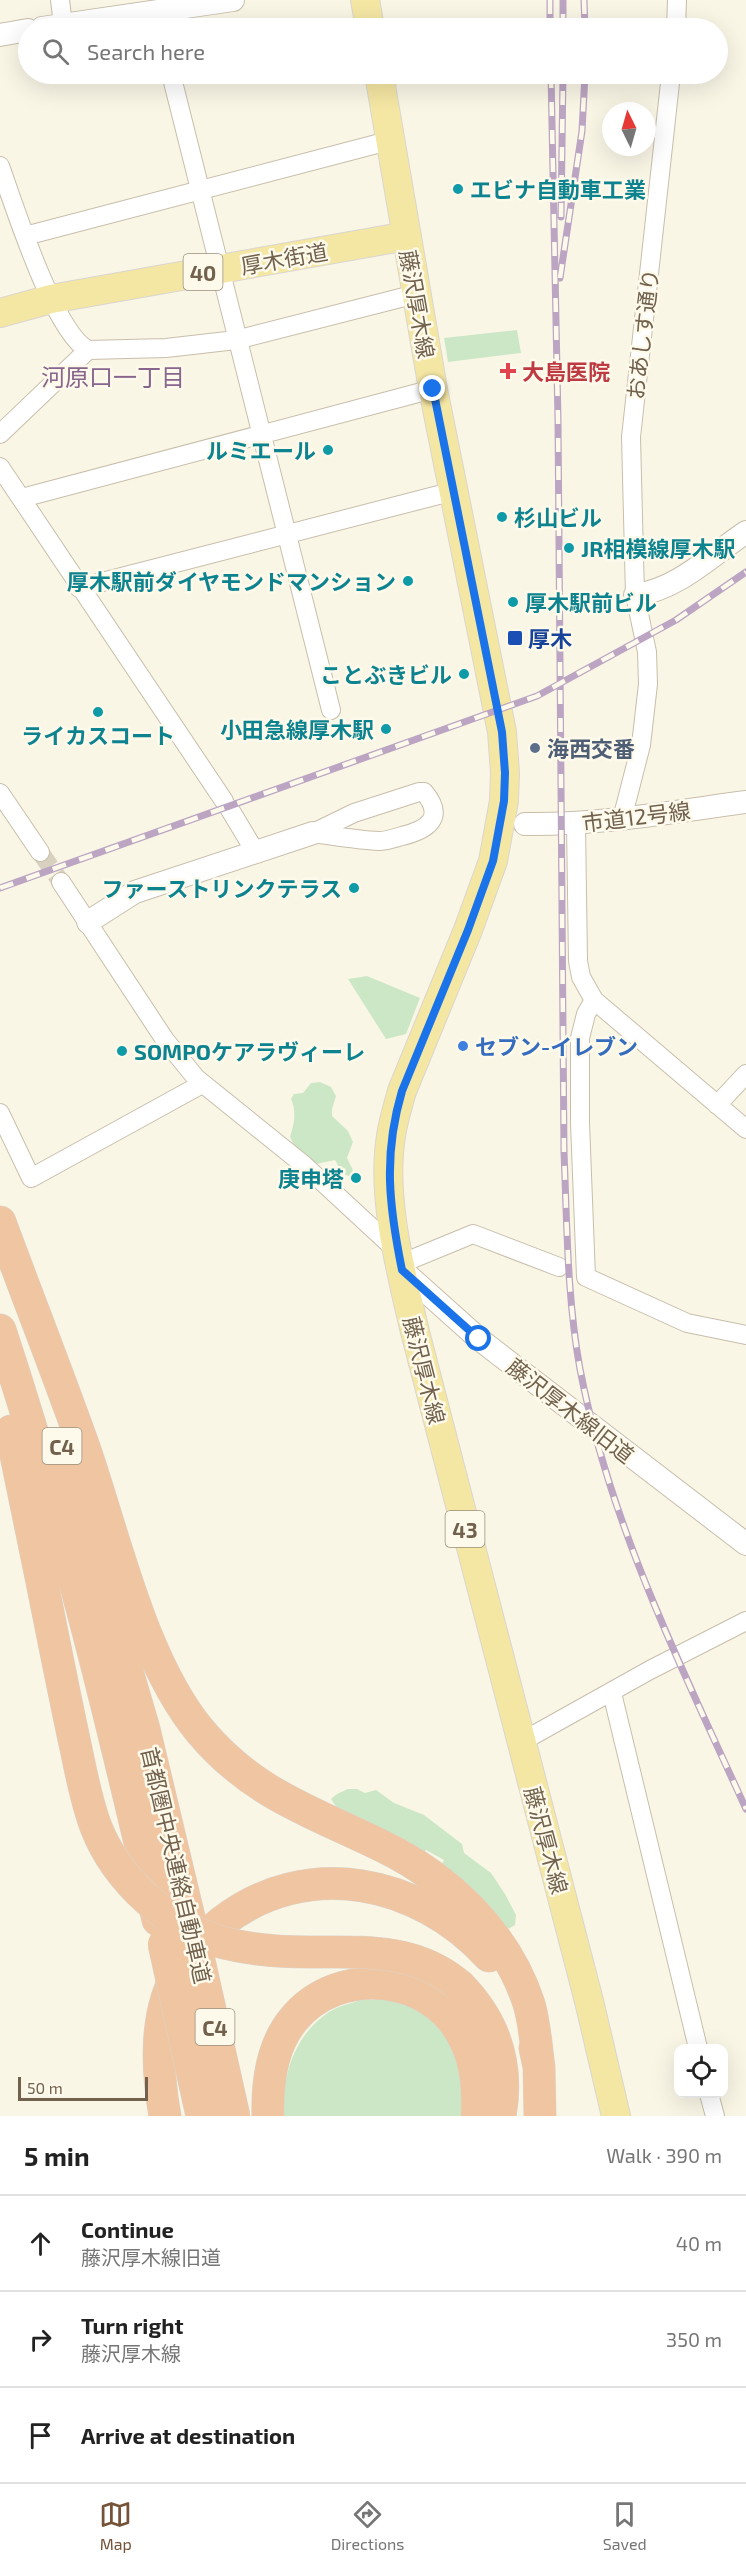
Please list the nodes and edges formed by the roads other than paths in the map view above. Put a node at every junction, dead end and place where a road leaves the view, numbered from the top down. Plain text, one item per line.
1 (60, 0) edge
2 (233, 0) edge
3 (365, 0) edge
4 (677, 0) edge
5 (55, 18) edge
6 (165, 18) edge
7 (368, 18) edge
8 (676, 18) edge
9 (18, 32) edge
10 (0, 35) edge
11 (174, 84) edge
12 (381, 84) edge
13 (670, 84) edge
14 (392, 140) junction
15 (0, 166) edge
16 (200, 190) junction
17 (25, 236) junction
18 (407, 236) junction
19 (219, 269) junction
20 (416, 294) junction
21 (51, 299) junction
22 (0, 313) edge
23 (236, 340) junction
24 (88, 350) junction
25 (433, 389) junction
26 (0, 434) edge
27 (261, 436) junction
28 (0, 466) edge
29 (454, 491) junction
30 (22, 498) junction
31 (746, 532) edge
32 (287, 535) junction
33 (80, 588) junction
34 (635, 595) junction
35 (331, 710) dead end
36 (502, 732) junction
37 (0, 794) edge
38 (746, 802) edge
39 (354, 813) junction
40 (622, 819) junction
41 (525, 824) junction
42 (576, 824) junction
43 (313, 833) junction
44 (357, 838) junction
45 (495, 851) junction
46 (40, 852) tunnel mouth
47 (256, 853) junction
48 (61, 882) tunnel mouth
49 (88, 922) junction
50 (594, 1000) junction
51 (746, 1074) edge
52 (202, 1084) junction
53 (717, 1105) junction
54 (0, 1113) edge
55 (746, 1129) edge
56 (0, 1222) edge
57 (0, 1244) edge
58 (400, 1262) junction
59 (559, 1267) dead end
60 (0, 1330) edge
61 (746, 1335) edge
62 (0, 1384) edge
63 (746, 1544) edge
64 (746, 1621) edge
65 (108, 1653) junction
66 (612, 1693) junction
67 (521, 1742) junction
68 (697, 2044) edge
69 (539, 2067) junction
70 (710, 2098) edge
71 (165, 2116) edge
72 (202, 2116) edge
73 (234, 2116) edge
74 (268, 2116) edge
75 (477, 2116) edge
76 (500, 2116) edge
77 (540, 2116) edge
78 (616, 2116) edge
79 (715, 2116) edge

1 - 5 street
2 - 6 street
3 - 7 main road
4 - 8 street
9 - 10 street
11 - 16 street
12 - 14 main road
13 - 34 street, おあしす通り
14 - 16 street
14 - 18 main road
15 - 17 street
16 - 17 street
16 - 19 street
17 - 21 street
18 - 19 main road, 厚木街道 / 40
18 - 20 main road, 藤沢厚木線 / 43
19 - 21 main road, 厚木街道 / 40
19 - 23 street
20 - 23 street
20 - 25 main road, 藤沢厚木線 / 43
21 - 22 main road, 厚木街道 / 40
21 - 24 street
23 - 24 street
23 - 27 street
24 - 26 street
25 - 27 street
25 - 29 main road, 藤沢厚木線 / 43
27 - 30 street
27 - 32 street
28 - 30 street
29 - 32 street
29 - 36 main road, 藤沢厚木線 / 43
30 - 33 street
31 - 34 street
32 - 33 street
32 - 35 street
33 - 47 street
34 - 40 street, おあしす通り
36 - 41 street
36 - 45 main road, 藤沢厚木線 / 43
37 - 46 street
38 - 40 street, 市道12号線
39 - 43 street
39 - 44 street
39 - 44 street
40 - 42 street, 市道12号線
41 - 42 street, 市道12号線
41 - 45 street
42 - 50 street
43 - 44 street
43 - 47 street
45 - 58 main road, 藤沢厚木線 / 43
47 - 49 street
48 - 49 street
49 - 52 street
50 - 53 street
50 - 61 street
51 - 53 street
52 - 54 street
52 - 58 street
53 - 55 street
56 - 69 highway
57 - 65 highway, C4
58 - 59 street
58 - 63 street, 藤沢厚木線旧道
58 - 67 main road, 藤沢厚木線 / 43
60 - 65 highway, C4
62 - 76 highway, bridge
64 - 66 street
65 - 72 highway, 首都圏中央連絡自動車道 / C4, bridge
65 - 73 highway, 首都圏中央連絡自動車道 / C4, bridge
66 - 67 street
66 - 68 street
67 - 78 main road, 藤沢厚木線 / 43
69 - 71 highway
69 - 77 highway
70 - 79 street
74 - 75 highway

